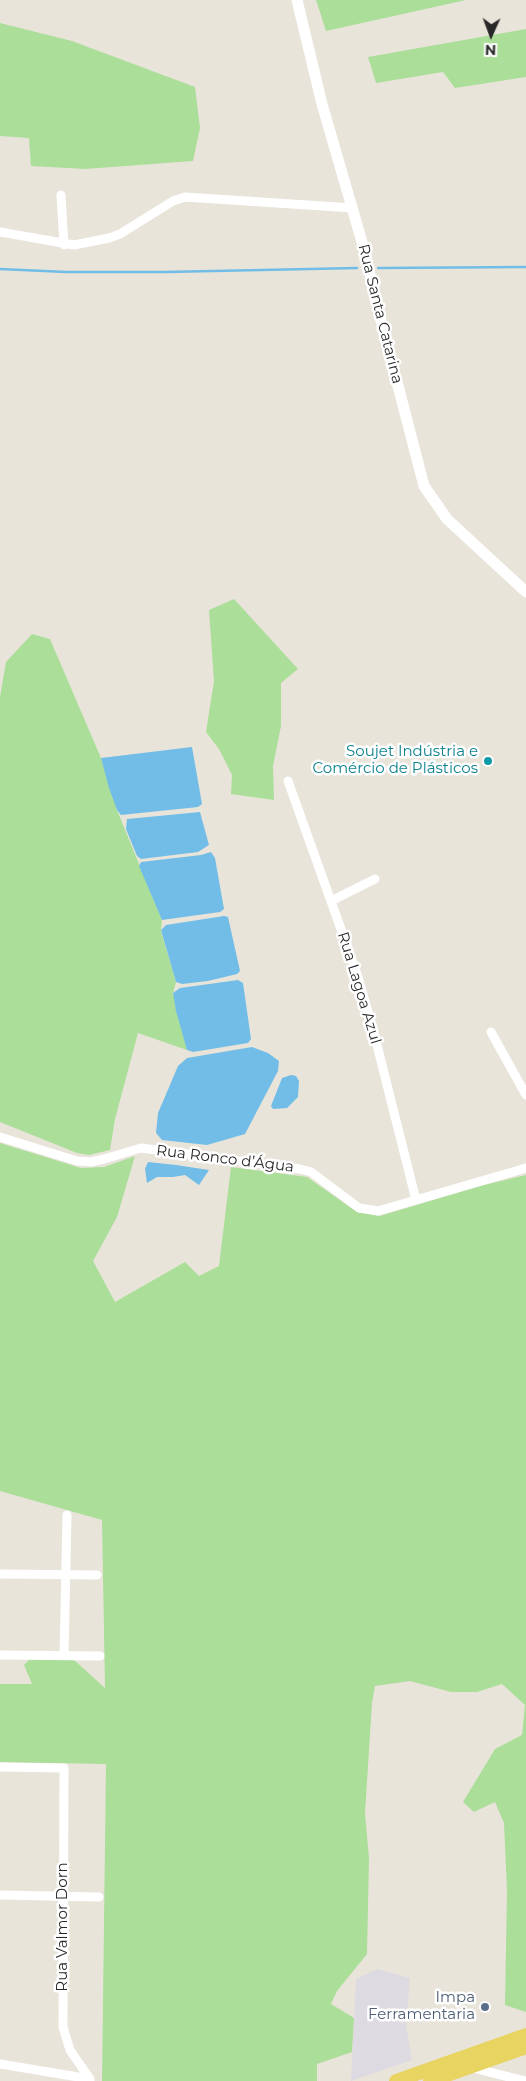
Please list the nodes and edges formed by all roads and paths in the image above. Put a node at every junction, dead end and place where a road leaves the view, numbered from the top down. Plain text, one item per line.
1 (297, 0) edge
2 (61, 195) dead end
3 (353, 208) junction
4 (0, 232) edge
5 (64, 245) junction
6 (526, 592) edge
7 (288, 781) dead end
8 (375, 879) dead end
9 (331, 901) junction
10 (491, 1032) dead end
11 (526, 1095) edge
12 (0, 1137) edge
13 (526, 1168) edge
14 (416, 1200) junction
15 (67, 1515) dead end
16 (0, 1574) edge
17 (66, 1575) junction
18 (97, 1575) dead end
19 (0, 1655) edge
20 (64, 1656) junction
21 (100, 1656) dead end
22 (0, 1767) edge
23 (0, 1895) edge
24 (64, 1896) junction
25 (99, 1896) dead end
26 (526, 2035) edge
27 (526, 2047) edge
28 (0, 2064) edge
29 (469, 2067) junction
30 (90, 2080) edge
31 (396, 2081) edge
32 (430, 2081) edge
33 (525, 2081) edge

1 - 3 street, Rua Santa Catarina
2 - 5 street
3 - 5 street
3 - 6 street, Rua Santa Catarina
4 - 5 street
7 - 9 street, Rua Lagoa Azul
8 - 9 street
9 - 14 street, Rua Lagoa Azul
10 - 11 street
12 - 14 street, Rua Ronco d’Água
13 - 14 street, Rua Ronco d’Água
15 - 17 street
16 - 17 street
17 - 18 street
17 - 20 street
19 - 20 street
20 - 21 street
22 - 24 street, Rua Valmor Dorn
23 - 24 street
24 - 25 street
24 - 30 street, Rua Valmor Dorn
26 - 31 main road
27 - 29 main road
28 - 30 street
29 - 32 main road
29 - 33 street

